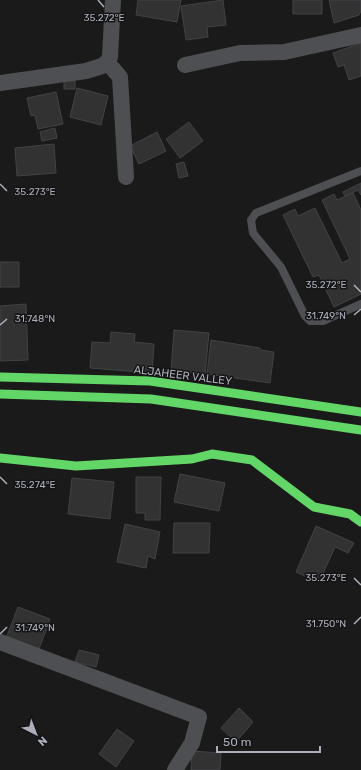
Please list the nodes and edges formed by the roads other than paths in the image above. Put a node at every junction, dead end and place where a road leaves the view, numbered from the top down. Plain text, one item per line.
1 (113, 0) edge
2 (361, 34) edge
3 (107, 62) junction
4 (185, 65) dead end
5 (0, 83) edge
6 (361, 171) edge
7 (126, 177) dead end
8 (361, 304) edge
9 (0, 377) edge
10 (0, 394) edge
11 (361, 412) edge
12 (361, 430) edge
13 (0, 458) edge
14 (361, 522) edge
15 (0, 642) edge
16 (175, 770) edge

1 - 3 street
2 - 4 street
3 - 5 street
3 - 7 street
6 - 8 lane
9 - 11 street, ALJAHEER VALLEY
10 - 12 street
13 - 14 street
15 - 16 street

